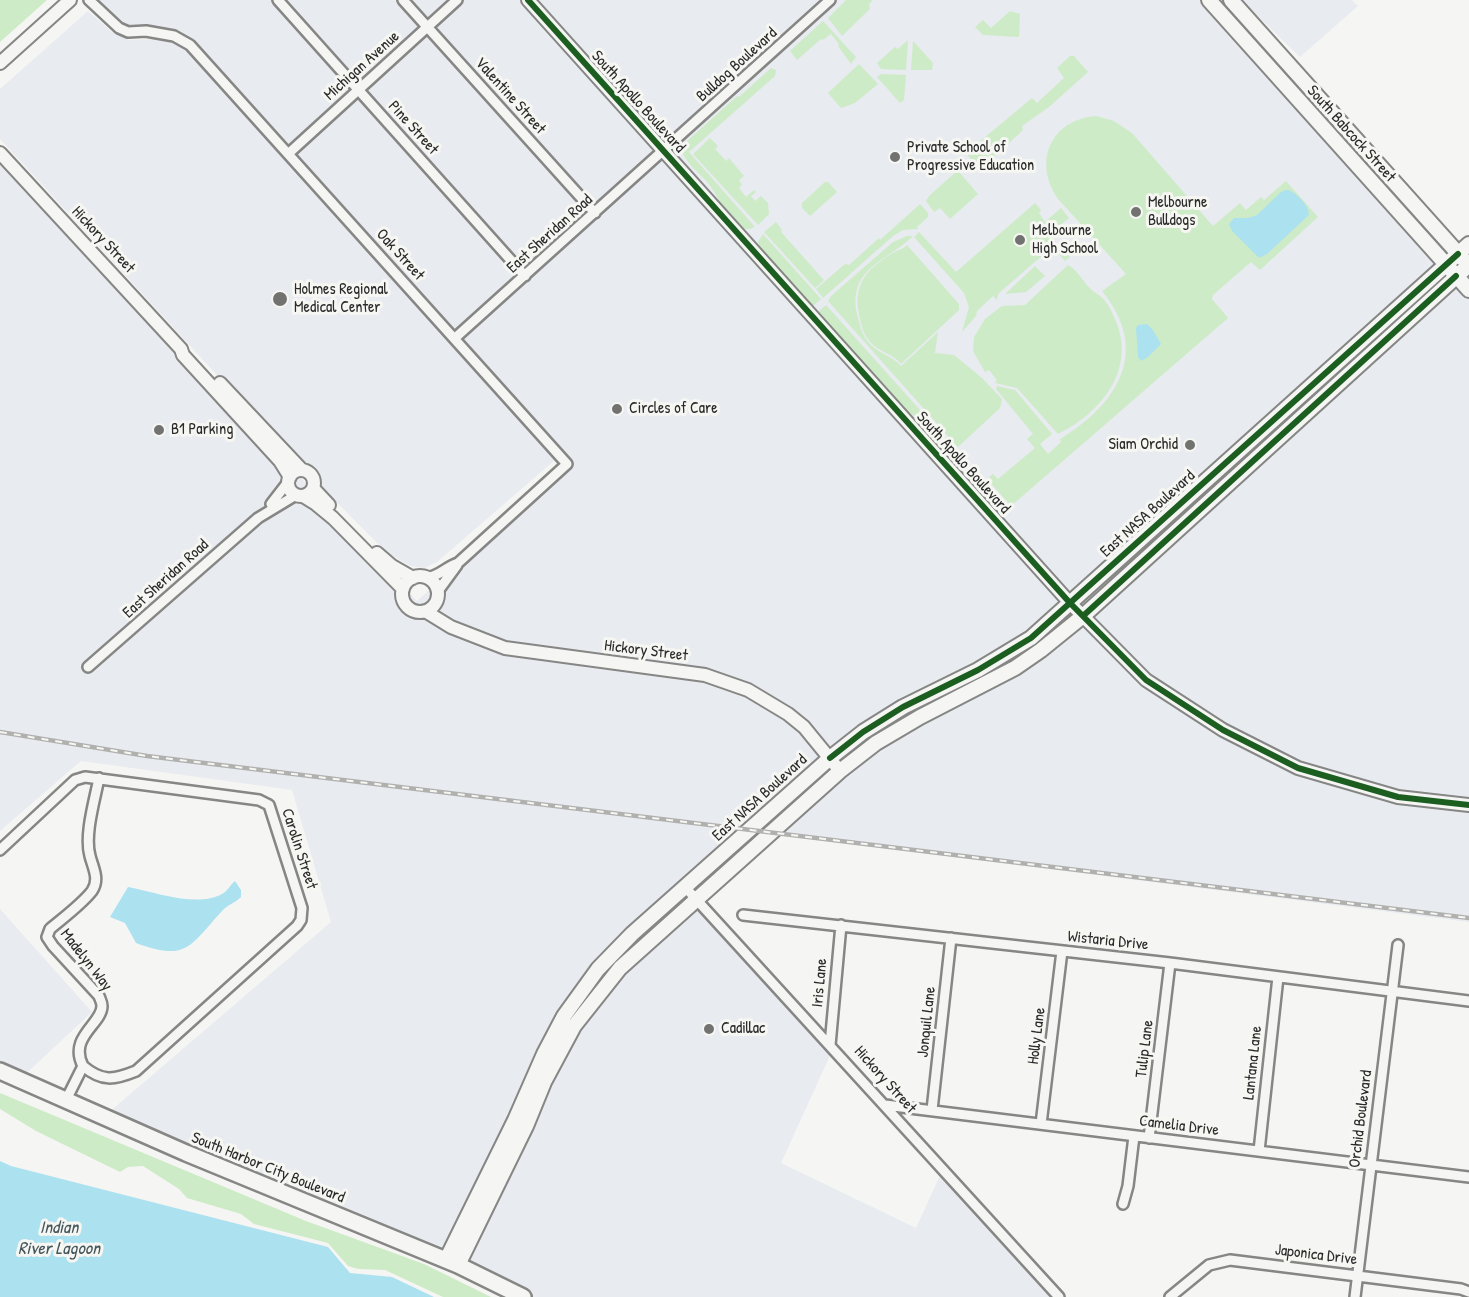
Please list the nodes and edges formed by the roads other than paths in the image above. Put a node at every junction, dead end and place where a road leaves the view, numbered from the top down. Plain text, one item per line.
1 (70, 0) edge
2 (89, 0) edge
3 (278, 0) edge
4 (403, 0) edge
5 (457, 0) edge
6 (528, 0) edge
7 (830, 0) edge
8 (1209, 0) edge
9 (1231, 0) edge
10 (428, 27) junction
11 (0, 63) edge
12 (358, 90) junction
13 (664, 151) junction
14 (0, 153) edge
15 (288, 154) junction
16 (595, 213) junction
17 (1464, 249) edge
18 (1446, 265) junction
19 (1469, 265) edge
20 (525, 276) junction
21 (1456, 276) junction
22 (1469, 290) edge
23 (455, 338) junction
24 (238, 410) junction
25 (302, 470) junction
26 (289, 479) junction
27 (304, 493) junction
28 (264, 513) junction
29 (458, 563) junction
30 (413, 578) junction
31 (427, 578) junction
32 (403, 589) junction
33 (438, 595) junction
34 (1070, 603) junction
35 (425, 611) junction
36 (1083, 616) junction
37 (455, 627) junction
38 (88, 667) dead end
39 (978, 670) junction
40 (985, 685) junction
41 (830, 758) junction
42 (840, 771) junction
43 (99, 778) junction
44 (1469, 805) edge
45 (0, 850) edge
46 (685, 886) junction
47 (697, 899) junction
48 (743, 915) dead end
49 (841, 925) junction
50 (951, 938) junction
51 (1398, 945) dead end
52 (1062, 951) junction
53 (1170, 963) junction
54 (1278, 977) junction
55 (1392, 992) junction
56 (1469, 1000) edge
57 (830, 1045) junction
58 (83, 1066) junction
59 (0, 1071) edge
60 (66, 1100) junction
61 (885, 1105) junction
62 (932, 1110) junction
63 (1041, 1124) junction
64 (1134, 1136) junction
65 (1149, 1138) junction
66 (1259, 1151) junction
67 (1371, 1164) junction
68 (1469, 1177) edge
69 (1123, 1204) dead end
70 (452, 1263) junction
71 (1358, 1276) junction
72 (1469, 1292) edge
73 (523, 1297) edge
74 (1059, 1297) edge
75 (1170, 1297) edge
76 (1355, 1297) edge

1 - 11 street
2 - 15 street, Oak Street
3 - 12 street, Pine Street
4 - 10 street, Valentine Street
5 - 10 street, Michigan Avenue
6 - 13 street, South Apollo Boulevard
7 - 13 street, Bulldog Boulevard
8 - 18 main road, South Babcock Street
9 - 17 main road, South Babcock Street
10 - 12 street, Michigan Avenue
10 - 16 street, Valentine Street
12 - 15 street, Michigan Avenue
12 - 20 street, Pine Street
13 - 16 street, East Sheridan Road
13 - 34 street, South Apollo Boulevard
14 - 24 street, Hickory Street
15 - 23 street, Oak Street
16 - 20 street, East Sheridan Road
17 - 18 main road, East NASA Boulevard
17 - 19 main road, South Babcock Street
18 - 21 main road, South Babcock Street
18 - 34 main road, East NASA Boulevard
19 - 21 main road
20 - 23 street, East Sheridan Road
21 - 22 main road, South Babcock Street
21 - 36 main road, East NASA Boulevard
23 - 29 street, Oak Street
24 - 25 street, Hickory Street
24 - 26 street, Hickory Street
25 - 26 street
25 - 27 street
26 - 27 street
26 - 28 street, East Sheridan Road
27 - 28 street, East Sheridan Road
27 - 30 street
27 - 32 street
28 - 38 street, East Sheridan Road
29 - 31 street, Oak Street
29 - 33 street, Oak Street
30 - 31 street
30 - 32 street
31 - 33 street
32 - 35 street
33 - 35 street
33 - 37 street
34 - 36 street, South Apollo Boulevard
34 - 39 main road, East NASA Boulevard
35 - 37 street, Hickory Street
36 - 40 main road, East NASA Boulevard
36 - 44 street, South Apollo Boulevard
37 - 41 street, Hickory Street
39 - 40 main road
39 - 41 main road, East NASA Boulevard
40 - 42 main road, East NASA Boulevard
41 - 42 street, Hickory Street
41 - 46 main road, East NASA Boulevard
42 - 47 main road, East NASA Boulevard
43 - 45 street, Carolin Street
43 - 58 street, Madelyn Way
43 - 58 street, Carolin Street
46 - 47 street, Hickory Street
46 - 70 main road, East NASA Boulevard
47 - 57 street, Hickory Street
47 - 70 main road, East NASA Boulevard
48 - 49 street, Wistaria Drive
49 - 50 street, Wistaria Drive
49 - 57 street, Iris Lane
50 - 52 street, Wistaria Drive
50 - 62 street, Jonquil Lane
51 - 55 street, Orchid Boulevard
52 - 53 street, Wistaria Drive
52 - 63 street, Holly Lane
53 - 54 street, Wistaria Drive
53 - 65 street, Tulip Lane
54 - 55 street, Wistaria Drive
54 - 66 street, Lantana Lane
55 - 56 street, Wistaria Drive
55 - 67 street, Orchid Boulevard
57 - 61 street, Hickory Street
58 - 60 street, Madelyn Way
59 - 60 main road, South Harbor City Boulevard
60 - 70 main road, South Harbor City Boulevard
61 - 62 street, Camelia Drive
61 - 74 street, Hickory Street
62 - 63 street, Camelia Drive
63 - 64 street, Camelia Drive
64 - 65 street, Camelia Drive
64 - 69 street
65 - 66 street, Camelia Drive
66 - 67 street, Camelia Drive
67 - 68 street, Camelia Drive
67 - 71 street, Orchid Boulevard
70 - 73 main road, South Harbor City Boulevard
71 - 72 street, Japonica Drive
71 - 75 street, Japonica Drive
71 - 76 street, Orchid Boulevard

